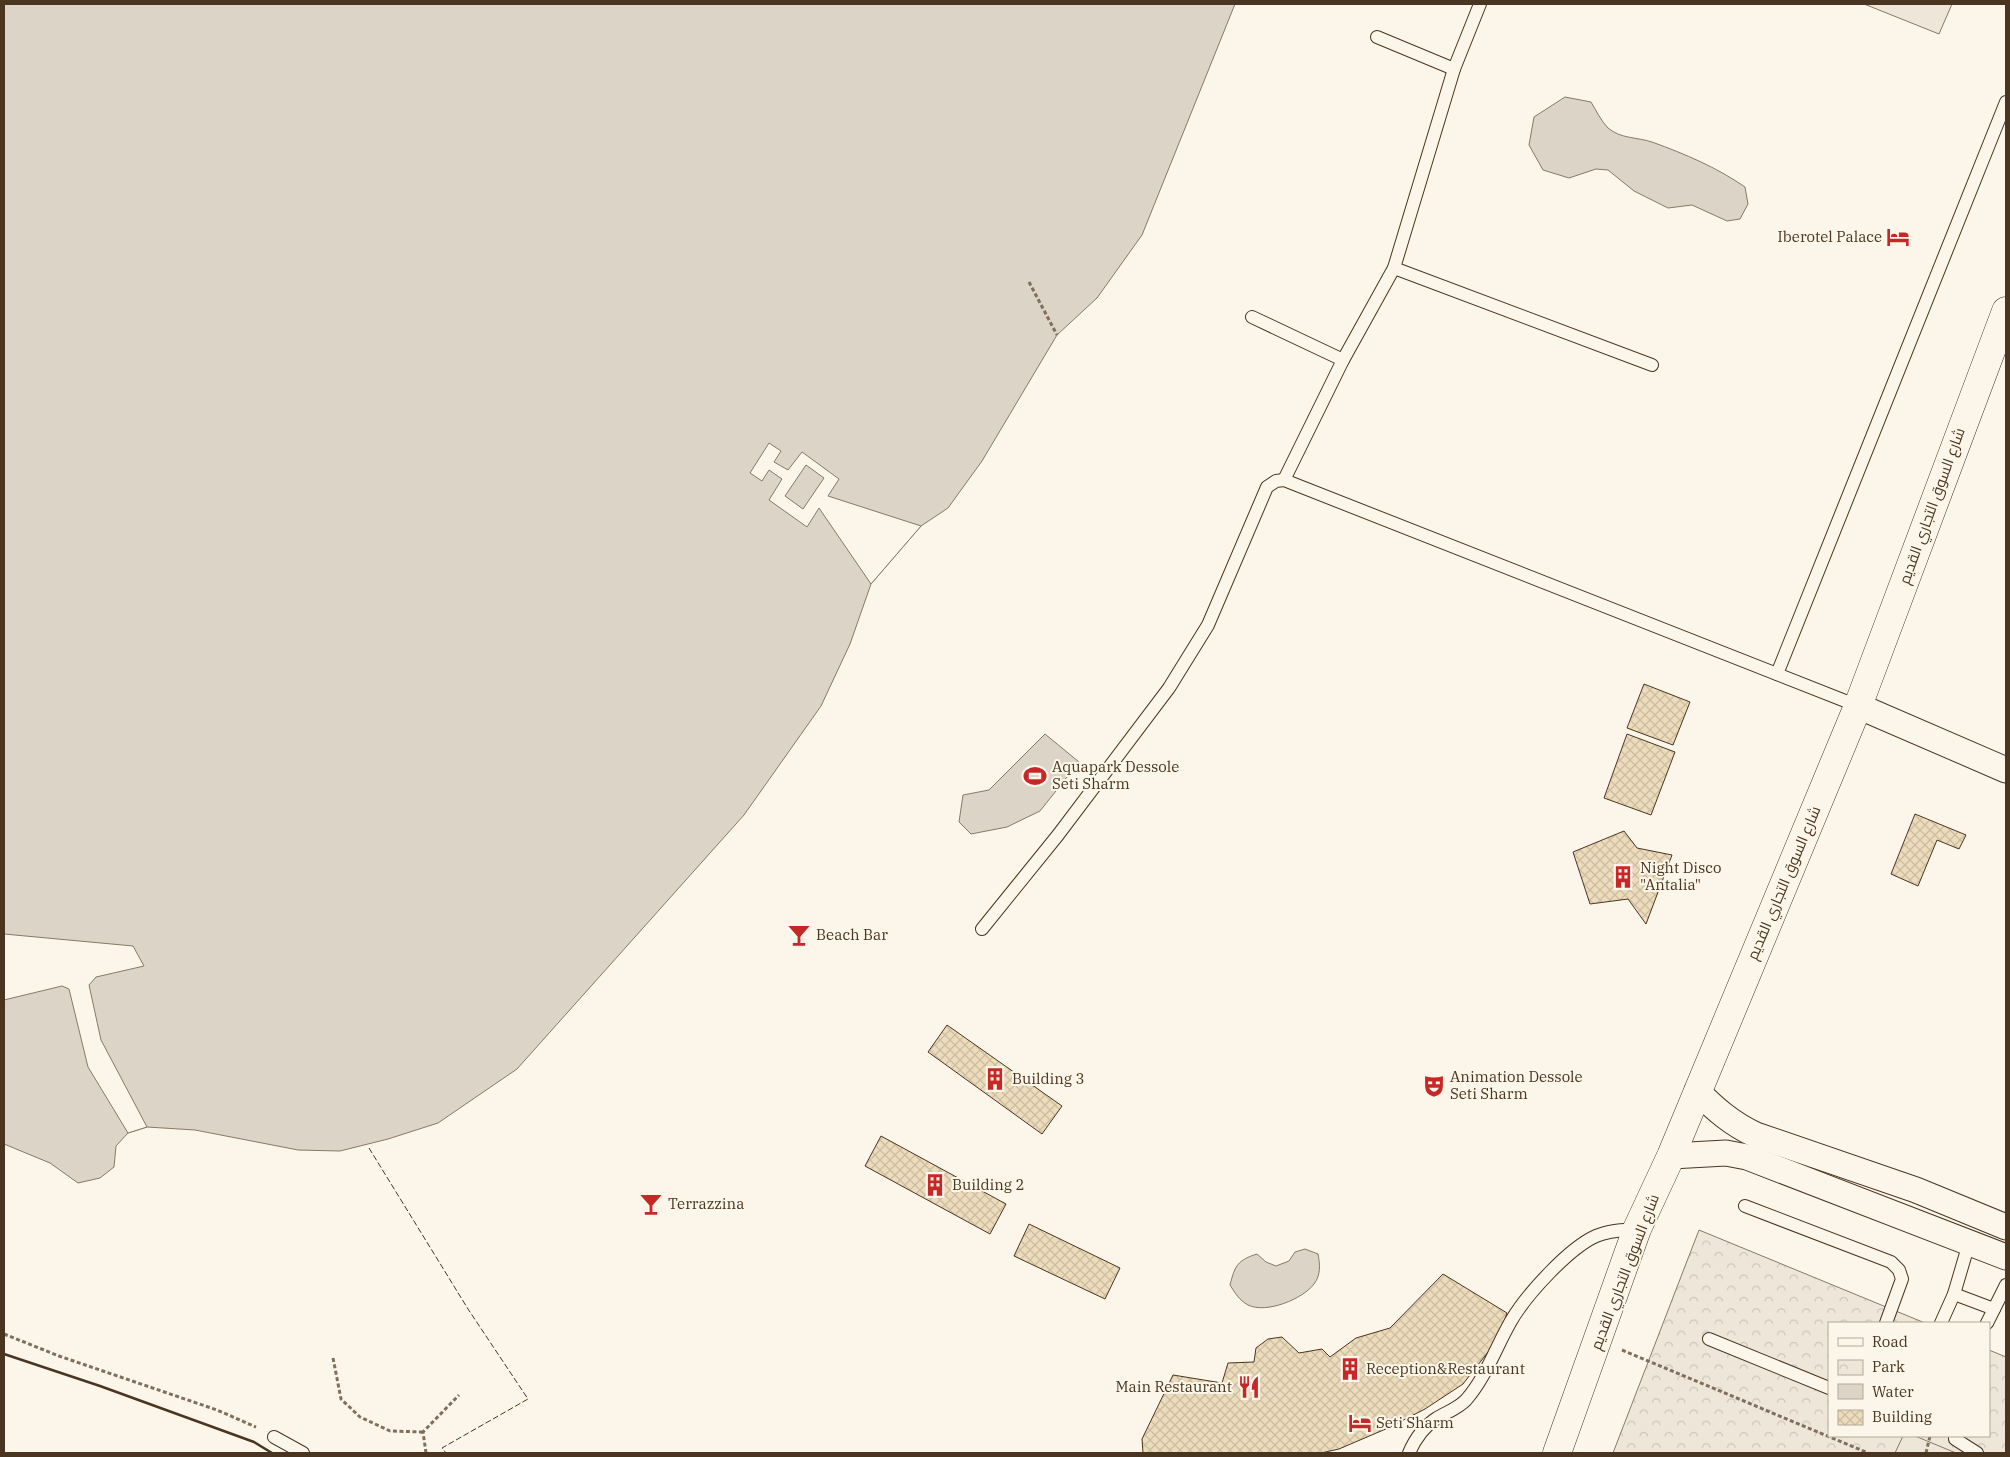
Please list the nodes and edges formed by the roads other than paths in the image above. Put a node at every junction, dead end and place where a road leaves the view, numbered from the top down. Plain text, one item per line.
1 (1480, 4) edge
2 (1376, 37) dead end
3 (1454, 69) junction
4 (2006, 102) edge
5 (1394, 268) junction
6 (2006, 311) edge
7 (1252, 317) dead end
8 (1344, 360) junction
9 (1652, 365) dead end
10 (1284, 480) junction
11 (1777, 674) junction
12 (1858, 706) junction
13 (2006, 770) edge
14 (982, 929) dead end
15 (1697, 1091) junction
16 (1671, 1156) junction
17 (1746, 1206) dead end
18 (2006, 1227) edge
19 (1637, 1229) junction
20 (1969, 1243) junction
21 (2006, 1257) edge
22 (2006, 1286) edge
23 (1954, 1294) junction
24 (1994, 1309) junction
25 (1886, 1322) edge
26 (1941, 1322) edge
27 (1988, 1322) edge
28 (1709, 1339) dead end
29 (1828, 1388) edge
30 (274, 1437) road end
31 (1955, 1437) edge
32 (303, 1453) edge
33 (1409, 1453) edge
34 (1557, 1453) edge
35 (1977, 1453) edge

1 - 3 lane
2 - 3 lane
3 - 5 lane
4 - 11 lane
5 - 8 lane
5 - 9 lane
6 - 12 main road, شارع السوق التجاري القديم
7 - 8 lane
8 - 10 lane
10 - 11 lane
10 - 14 lane
11 - 12 lane
12 - 13 street
12 - 15 main road, شارع السوق التجاري القديم
15 - 16 main road, شارع السوق التجاري القديم
15 - 18 street
16 - 19 main road, شارع السوق التجاري القديم
16 - 20 street
17 - 25 lane
19 - 33 lane
19 - 34 main road, شارع السوق التجاري القديم
20 - 21 street
20 - 23 lane
22 - 24 lane
23 - 24 lane
23 - 26 lane
24 - 27 lane
28 - 29 lane
30 - 32 lane
31 - 35 lane

